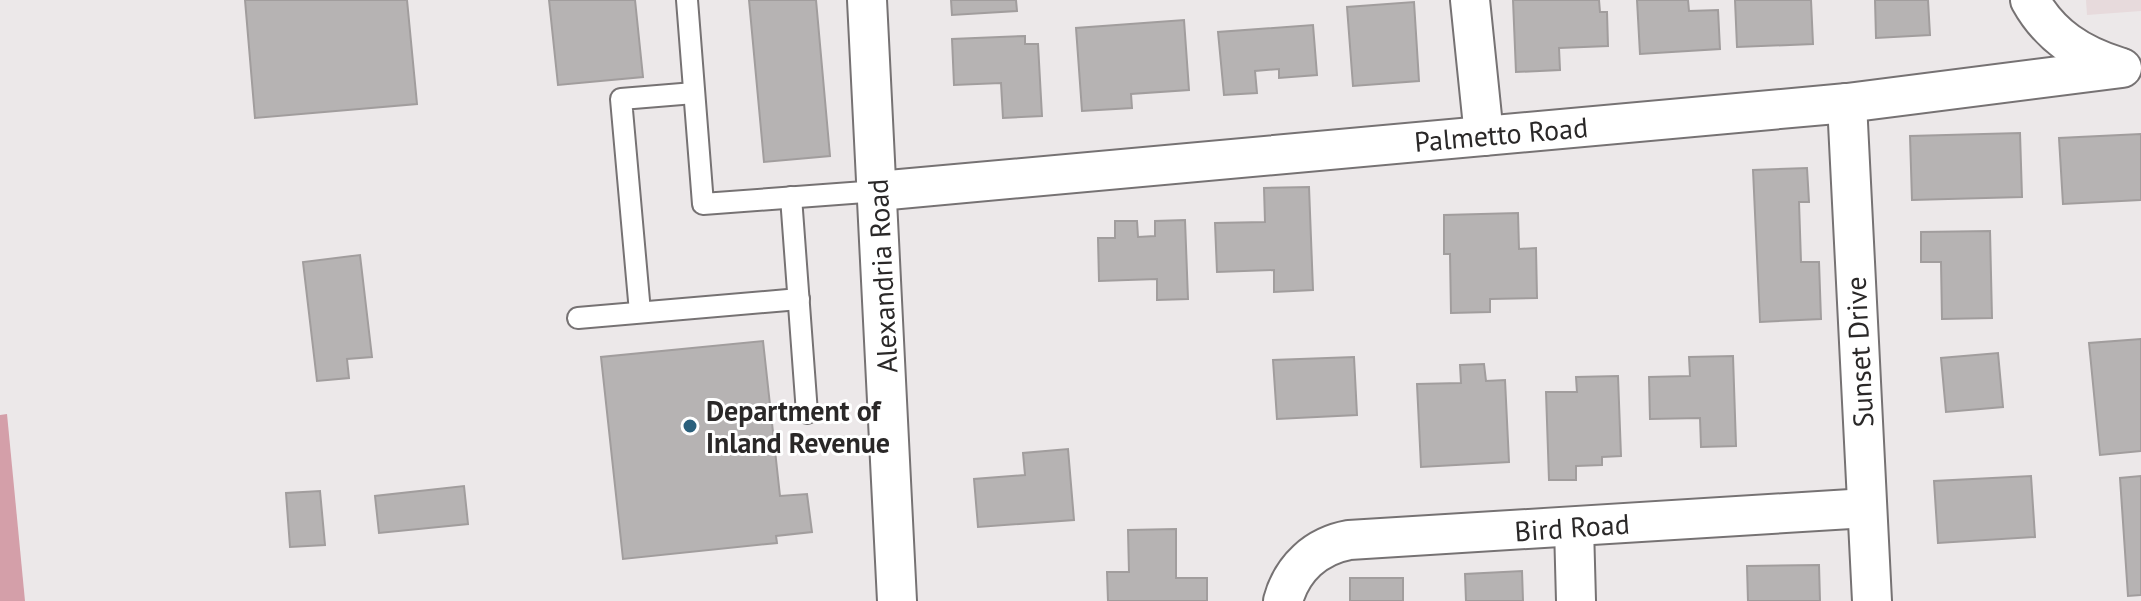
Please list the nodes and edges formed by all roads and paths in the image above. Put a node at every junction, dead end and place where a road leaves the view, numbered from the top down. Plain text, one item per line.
1 (687, 0) edge
2 (867, 0) edge
3 (1470, 0) edge
4 (2030, 0) edge
5 (2132, 71) edge
6 (694, 93) junction
7 (1847, 103) junction
8 (1484, 136) junction
9 (878, 191) junction
10 (791, 197) junction
11 (799, 299) junction
12 (640, 312) junction
13 (578, 318) dead end
14 (807, 413) dead end
15 (1867, 508) junction
16 (1574, 527) junction
17 (1288, 590) edge
18 (897, 601) edge
19 (1576, 601) edge
20 (1872, 601) edge

1 - 6 lane
2 - 9 street, Alexandria Road
3 - 8 street
4 - 5 street
5 - 7 street, Palmetto Road
6 - 10 lane
6 - 12 lane
7 - 8 street, Palmetto Road
7 - 15 street, Sunset Drive
8 - 9 street, Palmetto Road
9 - 10 lane
9 - 18 street, Alexandria Road
10 - 11 lane
11 - 12 lane
11 - 14 lane
12 - 13 lane
15 - 16 street, Bird Road
15 - 20 street, Sunset Drive
16 - 17 street, Bird Road
16 - 19 street

